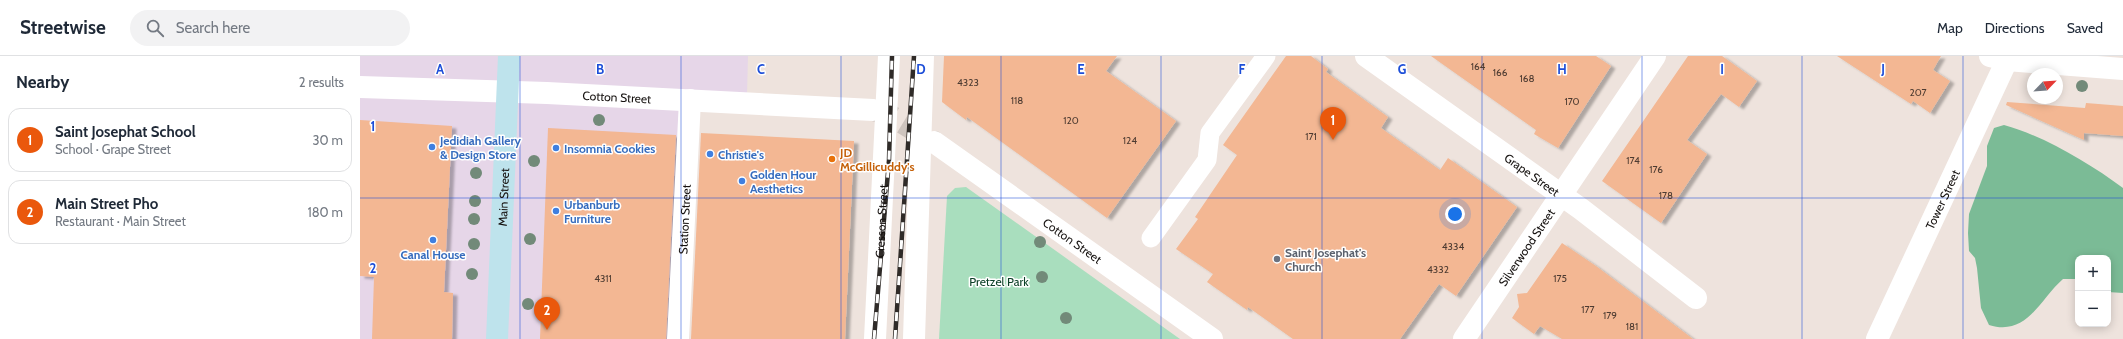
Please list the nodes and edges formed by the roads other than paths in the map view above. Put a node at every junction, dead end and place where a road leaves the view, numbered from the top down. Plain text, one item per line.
1 (509, 56) edge
2 (889, 56) edge
3 (923, 56) edge
4 (1266, 56) edge
5 (1366, 56) edge
6 (1655, 56) edge
7 (1998, 58) edge
8 (2123, 69) edge
9 (360, 87) edge
10 (508, 93) junction
11 (690, 100) junction
12 (873, 110) tunnel mouth
13 (934, 142) tunnel mouth
14 (1562, 195) junction
15 (1151, 238) dead end
16 (1696, 298) dead end
17 (497, 339) edge
18 (678, 339) edge
19 (875, 339) edge
20 (914, 339) edge
21 (1212, 339) edge
22 (1464, 339) edge
23 (1876, 339) edge

1 - 10 street, Main Street
2 - 19 street, Cresson Street
3 - 20 street
4 - 15 lane
5 - 14 street, Grape Street
6 - 14 street, Silverwood Street
7 - 8 street
7 - 23 street, Tower Street
9 - 10 street, Cotton Street
10 - 11 street, Cotton Street
10 - 17 street, Main Street
11 - 12 street, Cotton Street
11 - 18 street, Station Street
13 - 21 street, Cotton Street
14 - 16 street, Grape Street
14 - 22 street, Silverwood Street

